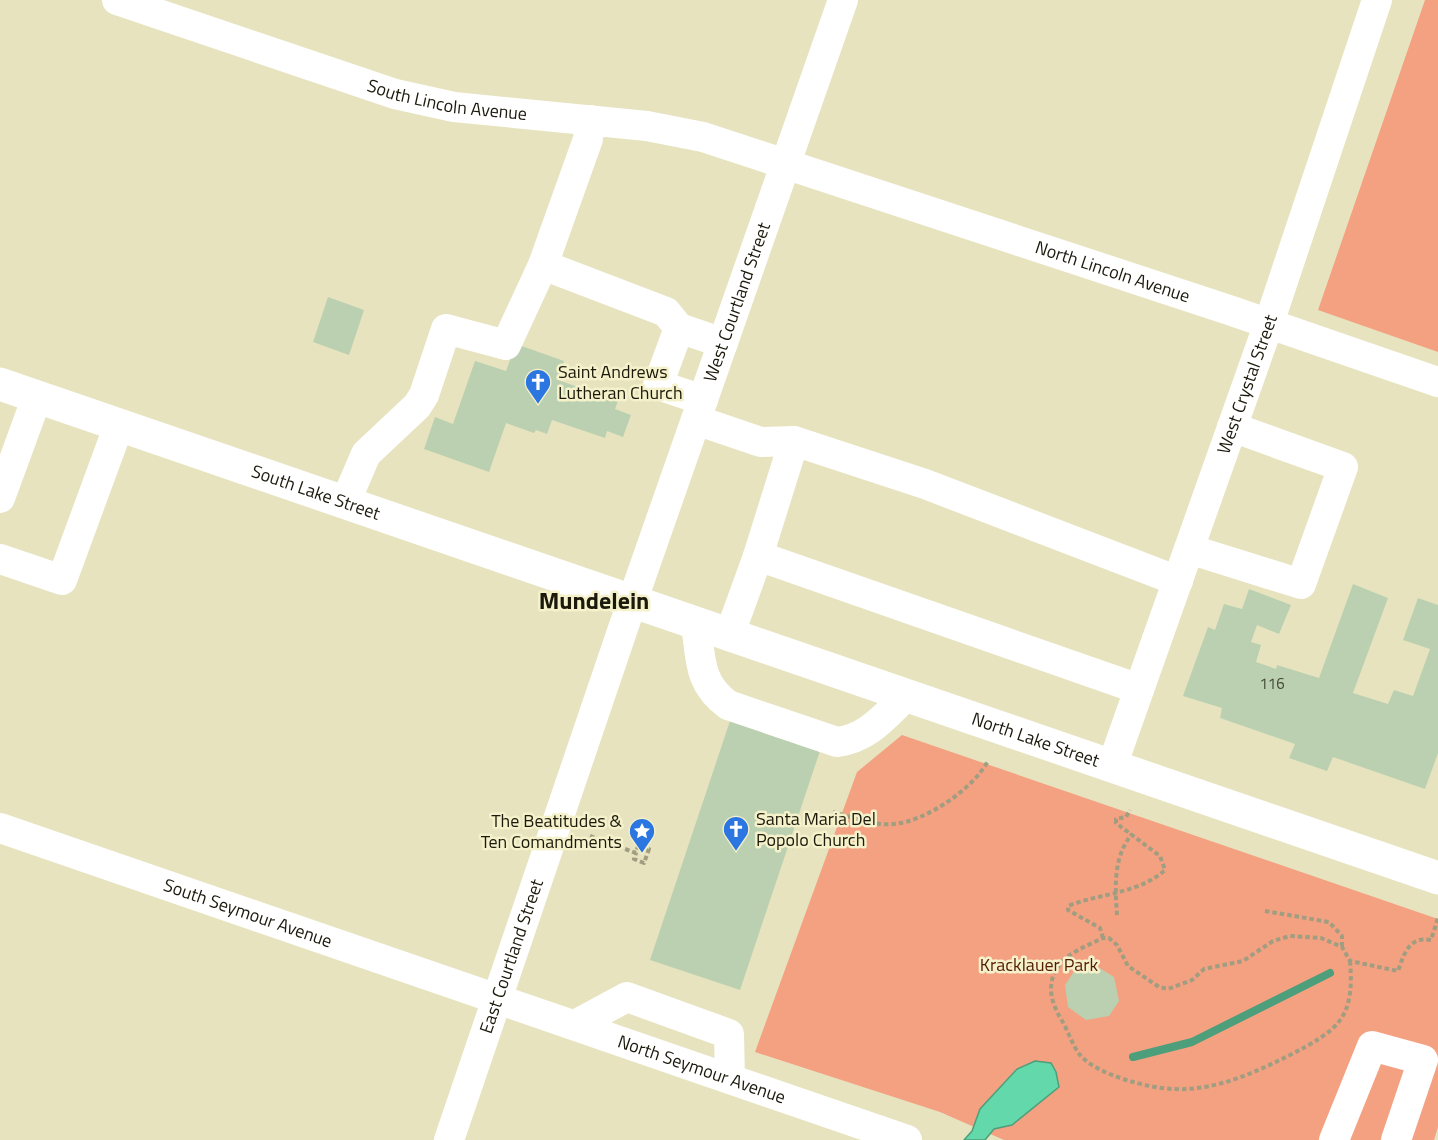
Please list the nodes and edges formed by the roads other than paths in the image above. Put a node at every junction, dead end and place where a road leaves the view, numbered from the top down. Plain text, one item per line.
1 (117, 0) edge
2 (843, 0) edge
3 (1377, 0) edge
4 (590, 120) junction
5 (786, 164) junction
6 (543, 265) junction
7 (1269, 323) junction
8 (679, 328) junction
9 (723, 344) junction
10 (1438, 382) edge
11 (0, 384) edge
12 (37, 397) junction
13 (699, 410) junction
14 (119, 425) junction
15 (1232, 427) junction
16 (794, 441) junction
17 (0, 498) edge
18 (345, 503) junction
19 (1189, 549) junction
20 (0, 559) edge
21 (755, 563) junction
22 (1178, 581) junction
23 (632, 602) junction
24 (696, 624) junction
25 (729, 636) junction
26 (1139, 689) junction
27 (906, 696) junction
28 (1112, 766) junction
29 (0, 828) edge
30 (1438, 878) edge
31 (497, 999) junction
32 (574, 1025) junction
33 (730, 1079) junction
34 (449, 1140) edge
35 (907, 1140) edge
36 (1334, 1140) edge
37 (1396, 1140) edge

1 - 4 street, South Lincoln Avenue
2 - 5 street, West Courtland Street
3 - 7 street, West Crystal Street
4 - 5 street, South Lincoln Avenue
4 - 6 street
5 - 7 street, North Lincoln Avenue
5 - 9 street, West Courtland Street
6 - 8 street
6 - 18 street
7 - 10 street, North Lincoln Avenue
7 - 15 street, West Crystal Street
8 - 9 street
8 - 13 street
9 - 13 street, West Courtland Street
11 - 12 main road, South Lake Street
12 - 14 main road, South Lake Street
12 - 17 street
13 - 16 street
13 - 23 street, West Courtland Street
14 - 18 main road, South Lake Street
14 - 20 street
15 - 19 street, West Crystal Street
15 - 19 street
16 - 21 street
16 - 22 street
18 - 23 main road, South Lake Street
19 - 22 street, West Crystal Street
21 - 25 street
21 - 26 street
22 - 26 street, West Crystal Street
23 - 24 main road, North Lake Street
23 - 31 street, East Courtland Street
24 - 25 main road, North Lake Street
24 - 27 street
25 - 27 main road, North Lake Street
26 - 28 street, West Crystal Street
27 - 28 main road, North Lake Street
28 - 30 main road, North Lake Street
29 - 31 street, South Seymour Avenue
31 - 32 street, North Seymour Avenue
31 - 34 street, East Courtland Street
32 - 33 street, North Seymour Avenue
32 - 33 street
33 - 35 street, North Seymour Avenue
36 - 37 street

